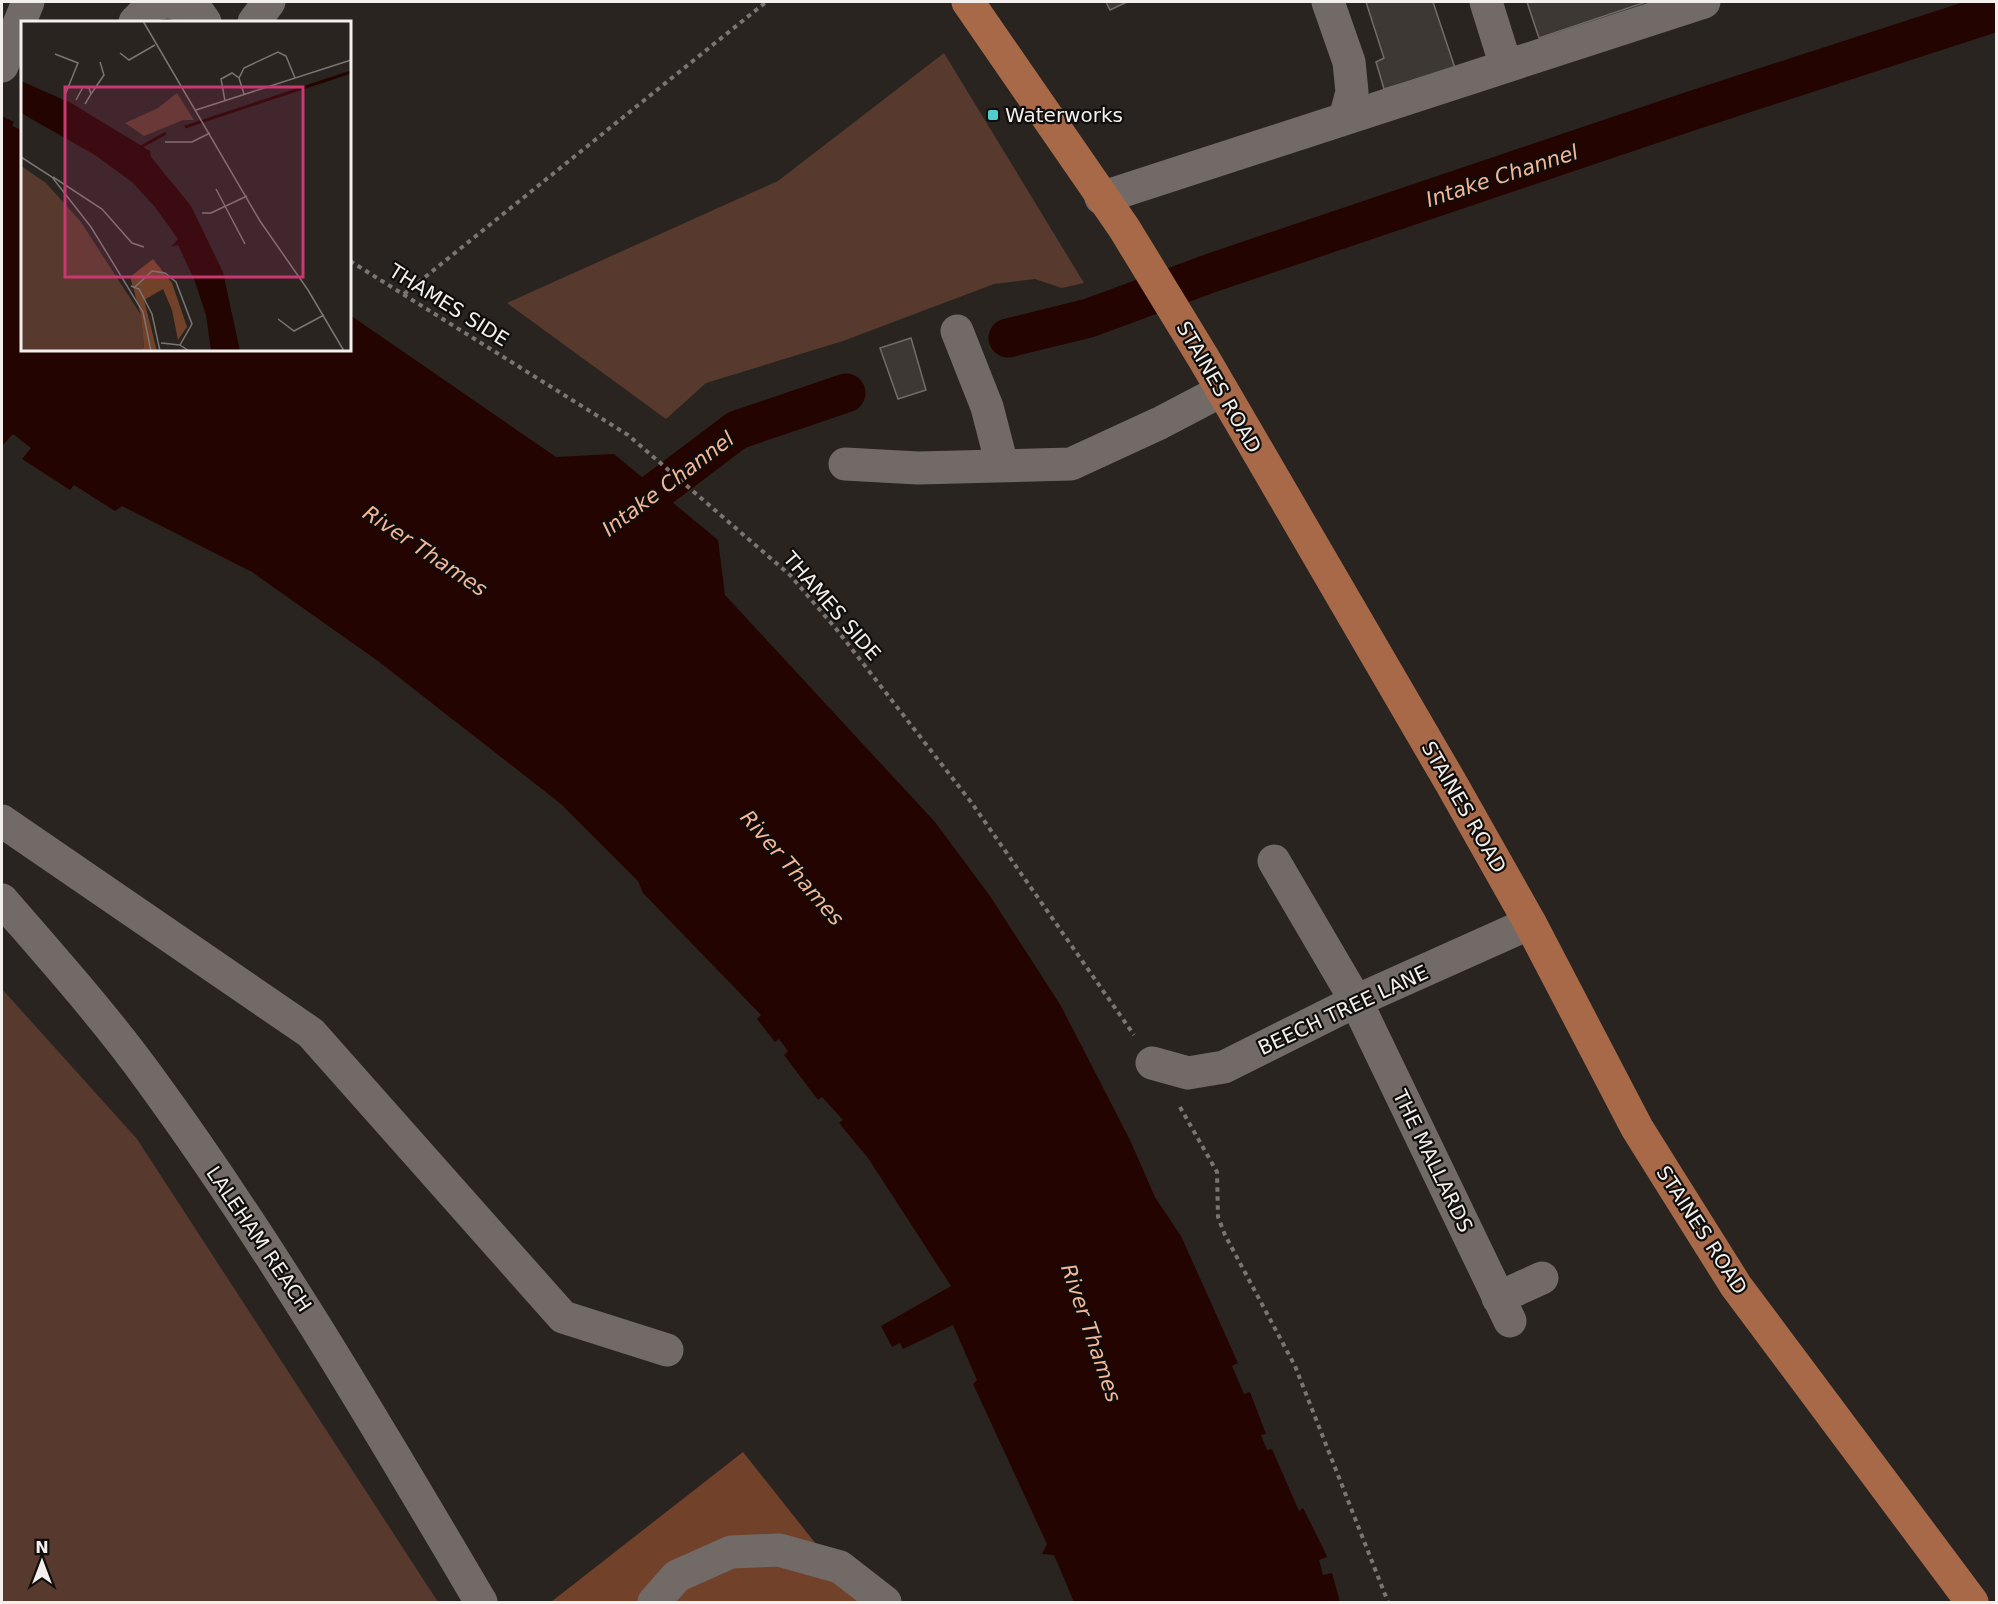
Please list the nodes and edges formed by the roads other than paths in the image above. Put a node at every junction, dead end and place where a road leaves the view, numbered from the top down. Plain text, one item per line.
1 (28, 2) edge
2 (170, 2) edge
3 (269, 2) edge
4 (968, 2) edge
5 (1328, 2) edge
6 (1486, 2) edge
7 (1704, 2) edge
8 (136, 21) edge
9 (204, 21) edge
10 (255, 21) edge
11 (2, 66) edge
12 (1506, 66) junction
13 (1346, 118) junction
14 (1101, 198) junction
15 (957, 331) dead end
16 (1221, 391) junction
17 (845, 464) dead end
18 (1002, 465) junction
19 (2, 821) edge
20 (1274, 861) dead end
21 (2, 900) edge
22 (1530, 923) junction
23 (1356, 1002) junction
24 (1152, 1063) road end
25 (1542, 1278) dead end
26 (667, 1350) dead end
27 (482, 1602) edge
28 (654, 1602) edge
29 (885, 1602) edge
30 (1972, 1602) edge

1 - 11 street
2 - 8 street
2 - 9 street
3 - 10 street
4 - 14 main road, STAINES ROAD
5 - 13 street
6 - 12 street
7 - 12 street
12 - 13 street
13 - 14 street
14 - 16 main road, STAINES ROAD
15 - 18 street
16 - 18 street
16 - 22 main road, STAINES ROAD
17 - 18 street
19 - 26 street
20 - 23 street, THE MALLARDS
21 - 27 street, LALEHAM REACH
22 - 23 street, BEECH TREE LANE
22 - 30 main road, STAINES ROAD
23 - 24 street, BEECH TREE LANE
23 - 25 street, THE MALLARDS
28 - 29 street

